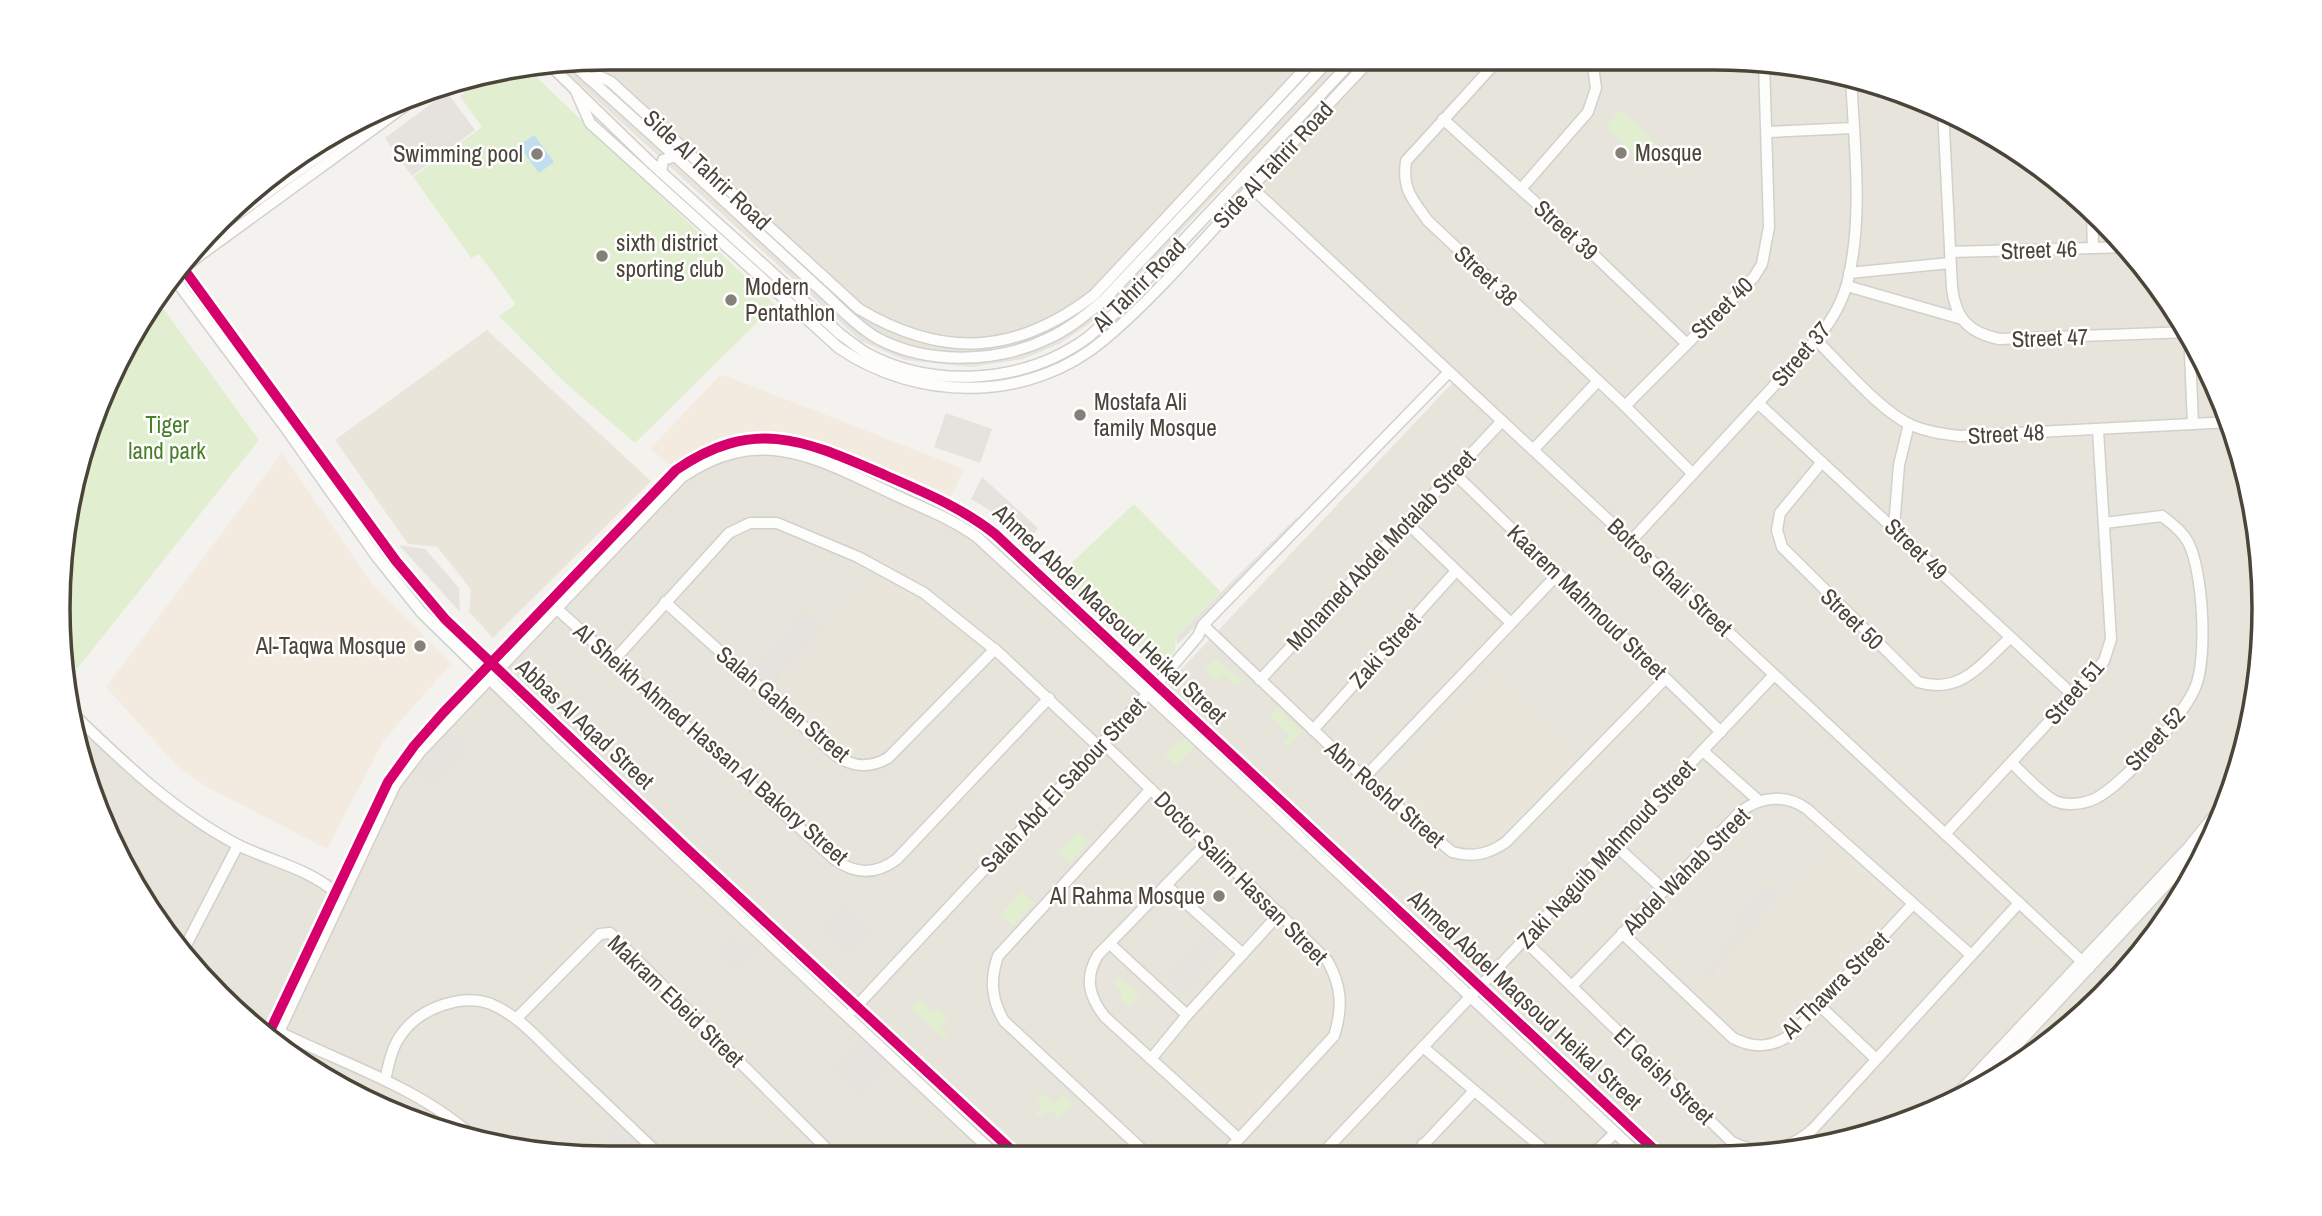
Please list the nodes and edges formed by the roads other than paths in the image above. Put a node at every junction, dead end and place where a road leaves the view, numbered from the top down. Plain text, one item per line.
1 (1301, 70) edge
2 (1320, 70) edge
3 (1343, 70) edge
4 (1360, 70) edge
5 (1489, 70) edge
6 (1594, 70) edge
7 (580, 71) edge
8 (558, 73) edge
9 (1764, 73) edge
10 (589, 78) junction
11 (1328, 86) junction
12 (1852, 88) edge
13 (575, 89) junction
14 (1301, 91) junction
15 (1279, 97) junction
16 (1324, 108) junction
17 (392, 115) edge
18 (1443, 119) junction
19 (1944, 121) edge
20 (1853, 128) junction
21 (648, 131) junction
22 (1767, 132) junction
23 (636, 148) junction
24 (676, 156) junction
25 (307, 162) edge
26 (662, 172) junction
27 (1251, 187) junction
28 (1521, 190) junction
29 (268, 191) edge
30 (1180, 202) junction
31 (1180, 220) junction
32 (2092, 226) edge
33 (2113, 247) edge
34 (2093, 248) junction
35 (206, 251) edge
36 (1189, 256) junction
37 (1950, 258) junction
38 (1161, 265) junction
39 (188, 272) edge
40 (1849, 273) junction
41 (178, 284) edge
42 (1847, 286) junction
43 (841, 294) junction
44 (810, 307) junction
45 (842, 310) junction
46 (1962, 319) junction
47 (811, 322) junction
48 (2175, 332) edge
49 (1816, 340) junction
50 (1687, 344) junction
51 (2190, 357) edge
52 (1042, 361) junction
53 (1449, 372) junction
54 (1025, 380) junction
55 (1598, 381) junction
56 (1758, 403) junction
57 (1625, 406) junction
58 (1502, 421) junction
59 (2219, 423) edge
60 (1909, 424) junction
61 (2193, 424) junction
62 (2098, 430) junction
63 (781, 444) junction
64 (1533, 450) junction
65 (1822, 462) junction
66 (1454, 473) junction
67 (1693, 474) junction
68 (1407, 523) junction
69 (2104, 523) junction
70 (1894, 527) junction
71 (995, 534) junction
72 (1631, 541) junction
73 (986, 545) junction
74 (1456, 571) junction
75 (1558, 574) junction
76 (665, 602) junction
77 (556, 608) junction
78 (1511, 624) junction
79 (1203, 625) junction
80 (2010, 638) junction
81 (995, 649) junction
82 (614, 660) junction
83 (494, 667) junction
84 (1774, 675) junction
85 (484, 676) junction
86 (1665, 679) junction
87 (1260, 680) junction
88 (1157, 684) junction
89 (1148, 694) junction
90 (2074, 695) junction
91 (1049, 698) junction
92 (82, 721) edge
93 (1313, 730) junction
94 (1721, 732) junction
95 (1101, 745) junction
96 (1703, 751) junction
97 (2012, 763) junction
98 (1364, 778) junction
99 (1151, 789) junction
100 (1759, 801) junction
101 (2206, 826) edge
102 (1945, 834) junction
103 (1207, 843) junction
104 (1614, 844) junction
105 (238, 845) junction
106 (2191, 856) edge
107 (312, 876) junction
108 (342, 877) junction
109 (1166, 886) junction
110 (1664, 890) junction
111 (335, 892) junction
112 (2019, 903) junction
113 (1913, 904) junction
114 (1280, 913) junction
115 (1622, 933) junction
116 (1524, 940) junction
117 (187, 943) edge
118 (1110, 944) junction
119 (1243, 954) junction
120 (1971, 956) junction
121 (2085, 965) junction
122 (1572, 986) junction
123 (1479, 988) junction
124 (1471, 997) junction
125 (856, 1006) junction
126 (1820, 1006) junction
127 (848, 1015) junction
128 (1187, 1015) junction
129 (517, 1018) junction
130 (275, 1031) edge
131 (275, 1031) edge
132 (282, 1036) edge
133 (1423, 1047) junction
134 (2009, 1058) edge
135 (1151, 1059) junction
136 (1876, 1059) junction
137 (385, 1080) junction
138 (1971, 1080) edge
139 (1474, 1091) junction
140 (455, 1123) edge
141 (1615, 1133) junction
142 (1239, 1139) junction
143 (1798, 1139) edge
144 (1423, 1144) joint
145 (1738, 1145) edge
146 (651, 1146) edge
147 (824, 1146) edge
148 (986, 1146) edge
149 (1007, 1146) edge
150 (1138, 1146) edge
151 (1232, 1146) edge
152 (1330, 1146) edge
153 (1425, 1146) edge
154 (1535, 1146) edge
155 (1601, 1146) edge
156 (1629, 1146) edge
157 (1650, 1146) edge

1 - 15 street, Side Al Tahrir Road
2 - 14 street, Al Tahrir Road
3 - 11 street, Al Tahrir Road
4 - 16 street, Side Al Tahrir Road
5 - 18 street, Street 38
6 - 28 street
7 - 10 street, Al Tahrir Road
8 - 13 street, Al Tahrir Road
9 - 22 street, Street 40
10 - 21 street, Al Tahrir Road
10 - 43 street, Side Al Tahrir Road
11 - 16 street
11 - 38 street, Al Tahrir Road
12 - 20 street, Street 37
13 - 23 street, Al Tahrir Road
13 - 47 street, Side Al Tahrir Road
14 - 15 street
14 - 31 street, Al Tahrir Road
15 - 30 street, Side Al Tahrir Road
16 - 27 street, Side Al Tahrir Road
17 - 35 street
18 - 28 street, Street 39
18 - 55 street, Street 38
19 - 37 street
20 - 22 street
20 - 40 street, Street 37
21 - 23 street
21 - 24 street, Al Tahrir Road
22 - 50 street, Street 40
23 - 26 street, Al Tahrir Road
24 - 26 street
24 - 45 street, Al Tahrir Road
25 - 29 street
26 - 44 street, Al Tahrir Road
27 - 36 street, Side Al Tahrir Road
27 - 53 street, Botros Ghali Street
28 - 50 street, Street 39
30 - 31 street
30 - 43 street, Side Al Tahrir Road
31 - 45 street, Al Tahrir Road
32 - 34 street
33 - 34 street, Street 46
34 - 37 street, Street 46
36 - 38 street
36 - 54 street, Side Al Tahrir Road
37 - 40 street, Street 46
37 - 46 street
38 - 52 street, Al Tahrir Road
39 - 83 street, Abbas Al Aqad Street
40 - 42 street, Street 37
41 - 85 street, Abbas Al Aqad Street
42 - 46 street, Street 47
42 - 49 street, Street 37
43 - 45 street
44 - 47 street
44 - 52 street, Al Tahrir Road
46 - 48 street, Street 47
47 - 54 street, Side Al Tahrir Road
49 - 56 street, Street 37
49 - 60 street, Street 48
50 - 57 street, Street 40
51 - 61 street
52 - 54 street
53 - 58 street, Botros Ghali Street
53 - 79 street, Salah Abd El Sabour Street
55 - 57 street, Street 38
55 - 64 street
56 - 65 street, Street 49
56 - 67 street, Street 37
57 - 67 street, Street 38
58 - 64 street, Botros Ghali Street
58 - 66 street, Mohamed Abdel Motalab Street
59 - 61 street, Street 48
60 - 62 street, Street 48
60 - 70 street
61 - 62 street, Street 48
62 - 69 street, Street 51
63 - 71 street, Ahmed Abdel Maqsoud Heikal Street
63 - 73 street, Ahmed Abdel Maqsoud Heikal Street
63 - 77 street, Ahmed Abdel Maqsoud Heikal Street
63 - 83 street, Ahmed Abdel Maqsoud Heikal Street
64 - 72 street, Botros Ghali Street
65 - 70 street, Street 49
65 - 80 street, Street 50
66 - 68 street, Mohamed Abdel Motalab Street
66 - 75 street, Kaarem Mahmoud Street
67 - 72 street, Street 37
68 - 74 street
68 - 87 street, Mohamed Abdel Motalab Street
69 - 90 street, Street 51
69 - 97 street, Street 52
70 - 80 street, Street 49
71 - 73 street
71 - 88 street, Ahmed Abdel Maqsoud Heikal Street
72 - 84 street, Botros Ghali Street
73 - 89 street, Ahmed Abdel Maqsoud Heikal Street
74 - 78 street
74 - 93 street, Zaki Street
75 - 78 street
75 - 86 street, Kaarem Mahmoud Street
76 - 81 street, Doctor Salim Hassan Street
76 - 81 street, Salah Gahen Street
76 - 82 street, Doctor Salim Hassan Street
77 - 82 street, Al Sheikh Ahmed Hassan Al Bakory Street
77 - 83 street, Ahmed Abdel Maqsoud Heikal Street
78 - 98 street
79 - 87 street, Abn Roshd Street
79 - 88 street, Salah Abd El Sabour Street
80 - 90 street, Street 49
81 - 91 street, Doctor Salim Hassan Street
82 - 91 street, Al Sheikh Ahmed Hassan Al Bakory Street
83 - 85 street, Ahmed Abdel Maqsoud Heikal Street
83 - 125 street, Abbas Al Aqad Street
84 - 94 street, Zaki Naguib Mahmoud Street
84 - 102 street, Botros Ghali Street
85 - 108 street, Ahmed Abdel Maqsoud Heikal Street
85 - 127 street, Abbas Al Aqad Street
85 - 130 street, Ahmed Abdel Maqsoud Heikal Street
86 - 94 street, Kaarem Mahmoud Street
86 - 98 street, Abn Roshd Street
87 - 93 street, Abn Roshd Street
88 - 89 street, Salah Abd El Sabour Street
88 - 123 street, Ahmed Abdel Maqsoud Heikal Street
89 - 95 street, Salah Abd El Sabour Street
89 - 124 street, Ahmed Abdel Maqsoud Heikal Street
90 - 97 street, Street 51
91 - 95 street, Doctor Salim Hassan Street
92 - 105 street
93 - 98 street, Abn Roshd Street
94 - 96 street, Zaki Naguib Mahmoud Street
95 - 99 street, Doctor Salim Hassan Street
95 - 125 street, Salah Abd El Sabour Street
96 - 100 street
96 - 104 street, Zaki Naguib Mahmoud Street
97 - 102 street, Street 51
99 - 103 street, Doctor Salim Hassan Street
99 - 150 street
100 - 110 street, Abdel Wahab Street
100 - 113 street, Abdel Wahab Street
101 - 121 street
102 - 112 street, Botros Ghali Street
103 - 109 street
103 - 114 street, Doctor Salim Hassan Street
104 - 110 street
104 - 116 street, Zaki Naguib Mahmoud Street
105 - 107 street
105 - 117 street
106 - 121 street
107 - 108 street
107 - 111 street
108 - 111 street, Ahmed Abdel Maqsoud Heikal Street
109 - 118 street
109 - 119 street
110 - 115 street, Abdel Wahab Street
111 - 131 street, Ahmed Abdel Maqsoud Heikal Street
112 - 120 street, El Geish Street
112 - 121 street, Botros Ghali Street
113 - 120 street, Abdel Wahab Street
113 - 126 street, Al Thawra Street
114 - 119 street
114 - 142 street, Doctor Salim Hassan Street
115 - 122 street, Abdel Wahab Street
115 - 126 street, Al Thawra Street
116 - 122 street, El Geish Street
116 - 123 street, Zaki Naguib Mahmoud Street
118 - 128 street
118 - 135 street
119 - 128 street
120 - 136 street, El Geish Street
121 - 134 street
121 - 138 street
122 - 145 street, El Geish Street
123 - 124 street, Zaki Naguib Mahmoud Street
123 - 157 street, Ahmed Abdel Maqsoud Heikal Street
124 - 133 street, Zaki Naguib Mahmoud Street
124 - 141 street, Ahmed Abdel Maqsoud Heikal Street
125 - 127 street, Salah Abd El Sabour Street
125 - 149 street, Abbas Al Aqad Street
126 - 136 street
127 - 148 street, Abbas Al Aqad Street
128 - 135 street
129 - 137 street
129 - 146 street
129 - 147 street, Makram Ebeid Street
132 - 137 street
133 - 139 street
133 - 152 street, Zaki Naguib Mahmoud Street
135 - 142 street
136 - 143 street, El Geish Street
137 - 140 street
139 - 144 street
139 - 154 street
141 - 155 street
141 - 156 street, Ahmed Abdel Maqsoud Heikal Street
142 - 151 street, Doctor Salim Hassan Street
144 - 153 street

